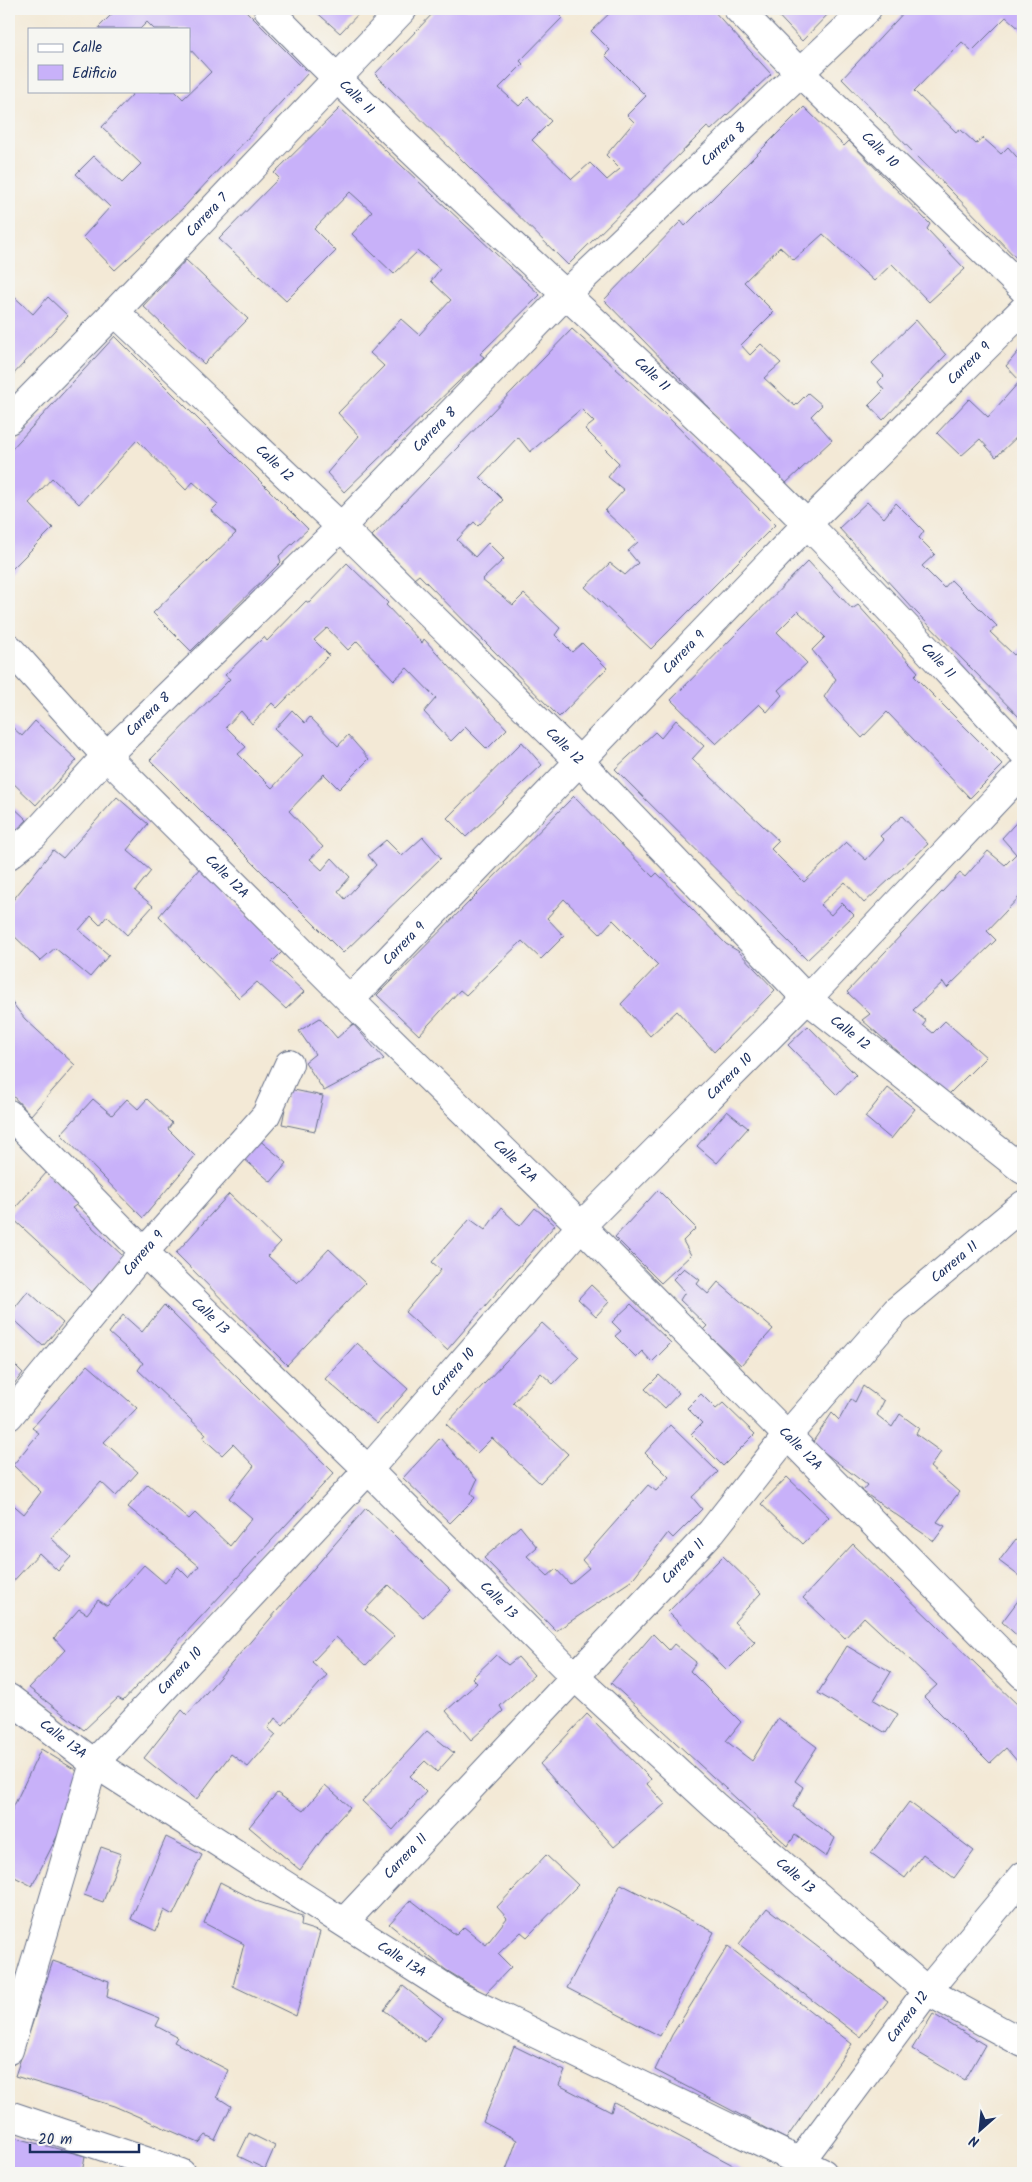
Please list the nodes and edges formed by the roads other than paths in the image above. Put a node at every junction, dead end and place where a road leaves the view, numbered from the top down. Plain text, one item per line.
1 (268, 9) edge
2 (403, 9) edge
3 (738, 9) edge
4 (867, 9) edge
5 (799, 72) junction
6 (336, 78) junction
7 (1023, 289) edge
8 (566, 294) junction
9 (1023, 310) edge
10 (115, 312) junction
11 (9, 420) edge
12 (807, 524) junction
13 (341, 527) junction
14 (9, 648) edge
15 (1023, 752) edge
16 (106, 756) junction
17 (579, 761) junction
18 (1023, 771) edge
19 (9, 855) edge
20 (807, 999) junction
21 (350, 1000) junction
22 (289, 1064) dead end
23 (9, 1114) edge
24 (1023, 1170) edge
25 (1023, 1205) edge
26 (581, 1226) junction
27 (144, 1252) junction
28 (9, 1416) edge
29 (786, 1437) junction
30 (368, 1470) junction
31 (1023, 1675) edge
32 (574, 1676) junction
33 (9, 1698) edge
34 (94, 1763) junction
35 (1023, 1876) edge
36 (344, 1922) junction
37 (927, 1991) junction
38 (1023, 2043) edge
39 (9, 2050) edge
40 (9, 2115) edge
41 (811, 2168) edge
42 (181, 2173) edge

1 - 6 street, Calle 11
2 - 6 street, Carrera 7
3 - 5 street, Calle 10
4 - 5 street, Carrera 8
5 - 7 street, Calle 10
5 - 8 street, Carrera 8
6 - 8 street, Calle 11
6 - 10 street, Carrera 7
8 - 12 street, Calle 11
8 - 13 street, Carrera 8
9 - 12 street, Carrera 9
10 - 11 street, Carrera 7
10 - 13 street, Calle 12
12 - 15 street, Calle 11
12 - 17 street, Carrera 9
13 - 16 street, Carrera 8
13 - 17 street, Calle 12
14 - 16 street, Calle 12A
16 - 19 street, Carrera 8
16 - 21 street, Calle 12A
17 - 20 street, Calle 12
17 - 21 street, Carrera 9
18 - 20 street, Carrera 10
20 - 24 street, Calle 12
20 - 26 street, Carrera 10
21 - 26 street, Calle 12A
22 - 27 street, Carrera 9
23 - 27 street, Calle 13
25 - 29 street, Carrera 11
26 - 29 street, Calle 12A
26 - 30 street, Carrera 10
27 - 28 street, Carrera 9
27 - 30 street, Calle 13
29 - 31 street, Calle 12A
29 - 32 street, Carrera 11
30 - 32 street, Calle 13
30 - 34 street, Carrera 10
32 - 36 street, Carrera 11
32 - 37 street, Calle 13
33 - 34 street, Calle 13A
34 - 36 street, Calle 13A
34 - 39 street, Carrera 10
35 - 37 street, Carrera 12
36 - 41 street, Calle 13A
37 - 38 street, Calle 13
37 - 41 street, Carrera 12
40 - 42 street

